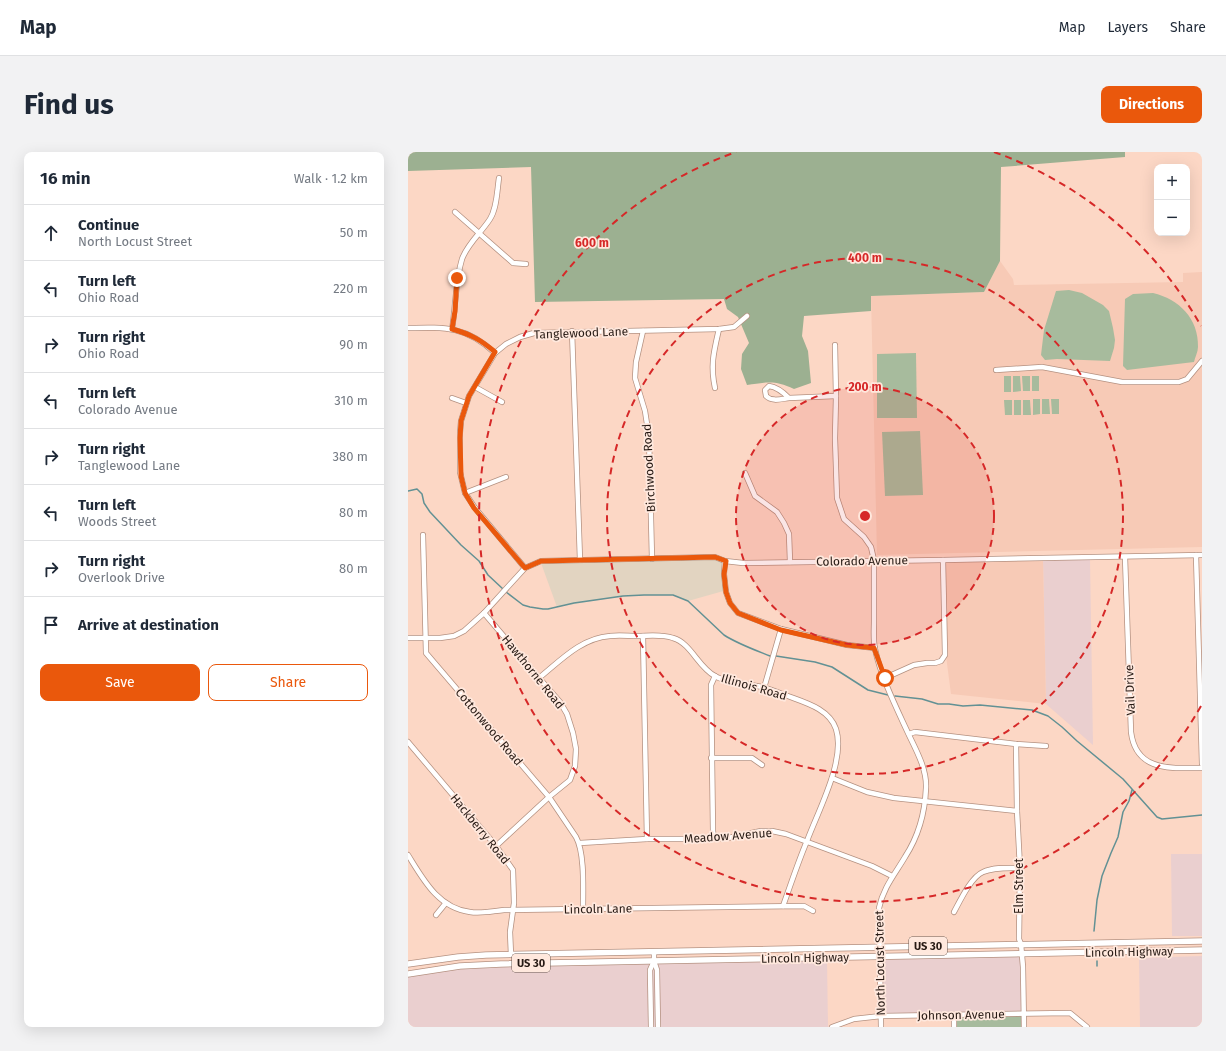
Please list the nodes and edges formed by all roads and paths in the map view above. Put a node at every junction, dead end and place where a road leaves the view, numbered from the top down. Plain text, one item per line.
1 (499, 178) dead end
2 (455, 212) dead end
3 (478, 233) junction
4 (526, 264) dead end
5 (747, 316) dead end
6 (408, 328) edge
7 (452, 329) junction
8 (719, 329) junction
9 (643, 331) junction
10 (572, 332) junction
11 (835, 345) dead end
12 (495, 352) junction
13 (1202, 361) edge
14 (996, 370) dead end
15 (475, 387) junction
16 (715, 388) dead end
17 (836, 396) junction
18 (452, 398) dead end
19 (789, 398) junction
20 (502, 402) dead end
21 (466, 403) junction
22 (745, 473) dead end
23 (506, 477) dead end
24 (465, 493) junction
25 (424, 535) dead end
26 (1196, 555) junction
27 (1202, 555) edge
28 (1126, 557) junction
29 (652, 558) junction
30 (580, 560) junction
31 (874, 560) junction
32 (943, 560) junction
33 (726, 561) junction
34 (790, 562) junction
35 (525, 568) junction
36 (1200, 597) edge
37 (484, 613) junction
38 (781, 630) junction
39 (643, 636) junction
40 (408, 638) edge
41 (425, 638) junction
42 (874, 648) junction
43 (715, 676) junction
44 (539, 678) junction
45 (885, 678) junction
46 (764, 688) junction
47 (1201, 688) edge
48 (909, 734) junction
49 (408, 742) edge
50 (1016, 744) junction
51 (1046, 746) dead end
52 (711, 758) junction
53 (1202, 764) edge
54 (762, 765) dead end
55 (1202, 768) edge
56 (832, 778) junction
57 (549, 797) junction
58 (924, 802) junction
59 (1017, 811) junction
60 (714, 838) junction
61 (647, 840) junction
62 (806, 842) junction
63 (580, 843) junction
64 (496, 846) junction
65 (408, 855) edge
66 (1020, 868) junction
67 (892, 876) junction
68 (445, 904) junction
69 (783, 906) junction
70 (513, 910) junction
71 (583, 910) junction
72 (813, 911) dead end
73 (954, 912) dead end
74 (436, 915) dead end
75 (1202, 941) edge
76 (1021, 944) junction
77 (879, 947) junction
78 (1202, 950) edge
79 (654, 952) junction
80 (1022, 954) junction
81 (511, 955) junction
82 (879, 956) junction
83 (654, 961) junction
84 (408, 964) edge
85 (408, 974) edge
86 (1024, 1014) junction
87 (954, 1015) junction
88 (881, 1016) junction
89 (651, 1027) edge
90 (658, 1027) edge
91 (832, 1027) edge
92 (881, 1027) edge
93 (954, 1027) edge
94 (1024, 1027) edge
95 (1086, 1027) edge

1 - 3 street
2 - 3 street
3 - 4 street
3 - 7 street
5 - 8 street, Tanglewood Lane
6 - 7 street
7 - 12 street
8 - 9 street, Tanglewood Lane
8 - 16 street
9 - 10 street, Tanglewood Lane
9 - 29 street, Birchwood Road
10 - 12 street, Tanglewood Lane
10 - 30 street
11 - 17 street
12 - 15 street, Tanglewood Lane
13 - 14 street
15 - 20 street
15 - 21 street, Tanglewood Lane
17 - 19 street
17 - 31 street
18 - 21 street
19 - 19 street
21 - 24 street, Tanglewood Lane
22 - 34 street
23 - 24 street
24 - 35 street, Tanglewood Lane
25 - 41 street, Cottonwood Road
26 - 27 street, Colorado Avenue
26 - 28 street, Colorado Avenue
26 - 36 street
28 - 32 street, Colorado Avenue
28 - 55 street, Vail Drive
29 - 30 street, Colorado Avenue
29 - 33 street, Colorado Avenue
30 - 35 street, Colorado Avenue
31 - 32 street, Colorado Avenue
31 - 34 street, Colorado Avenue
31 - 42 street, North Locust Street
32 - 45 street
33 - 34 street, Colorado Avenue
33 - 38 street
35 - 37 street
36 - 47 street
37 - 41 street
37 - 44 street, Hawthorne Road
38 - 42 street
38 - 46 street
39 - 43 street, Illinois Road
39 - 44 street, Illinois Road
39 - 61 street
40 - 41 street
41 - 57 street, Cottonwood Road
42 - 45 street, North Locust Street
43 - 46 street, Illinois Road
43 - 52 street
44 - 57 street, Hawthorne Road
45 - 48 street, North Locust Street
46 - 56 street, Illinois Road
47 - 53 street
48 - 50 street
48 - 58 street, North Locust Street
49 - 64 street, Hackberry Road
50 - 51 street
50 - 59 street, Elm Street
52 - 54 street
52 - 60 street
56 - 58 street
56 - 62 street
57 - 63 street, Cottonwood Road
57 - 64 street, Hawthorne Road
58 - 59 street
58 - 67 street, North Locust Street
59 - 66 street, Elm Street
60 - 61 street, Meadow Avenue
60 - 62 street, Meadow Avenue
61 - 63 street, Meadow Avenue
62 - 67 street, Meadow Avenue
62 - 69 street
63 - 71 street, Cottonwood Road
64 - 70 street, Hackberry Road
65 - 68 street, Lincoln Lane
66 - 73 street
66 - 76 street, Elm Street
67 - 77 street, North Locust Street
68 - 70 street, Lincoln Lane
68 - 74 street
69 - 71 street, Lincoln Lane
69 - 72 street, Lincoln Lane
70 - 71 street, Lincoln Lane
70 - 81 street, Hackberry Road
75 - 76 main road, Lincoln Highway / US 30
76 - 77 main road, Lincoln Highway / US 30
76 - 80 street, Elm Street
77 - 79 main road, Lincoln Highway / US 30
77 - 82 street, North Locust Street
78 - 80 main road, Lincoln Highway / US 30
79 - 81 main road, Lincoln Highway / US 30
79 - 83 street
80 - 82 main road, Lincoln Highway / US 30
80 - 86 street, Elm Street
81 - 84 main road, Lincoln Highway / US 30
82 - 83 main road, Lincoln Highway / US 30
82 - 88 street, North Locust Street
83 - 85 main road, Lincoln Highway / US 30
83 - 89 street
83 - 90 street
86 - 87 street, Johnson Avenue
86 - 94 street, Elm Street
86 - 95 street, Johnson Avenue
87 - 88 street, Johnson Avenue
87 - 93 street
88 - 91 street, Johnson Avenue
88 - 92 street, North Locust Street

